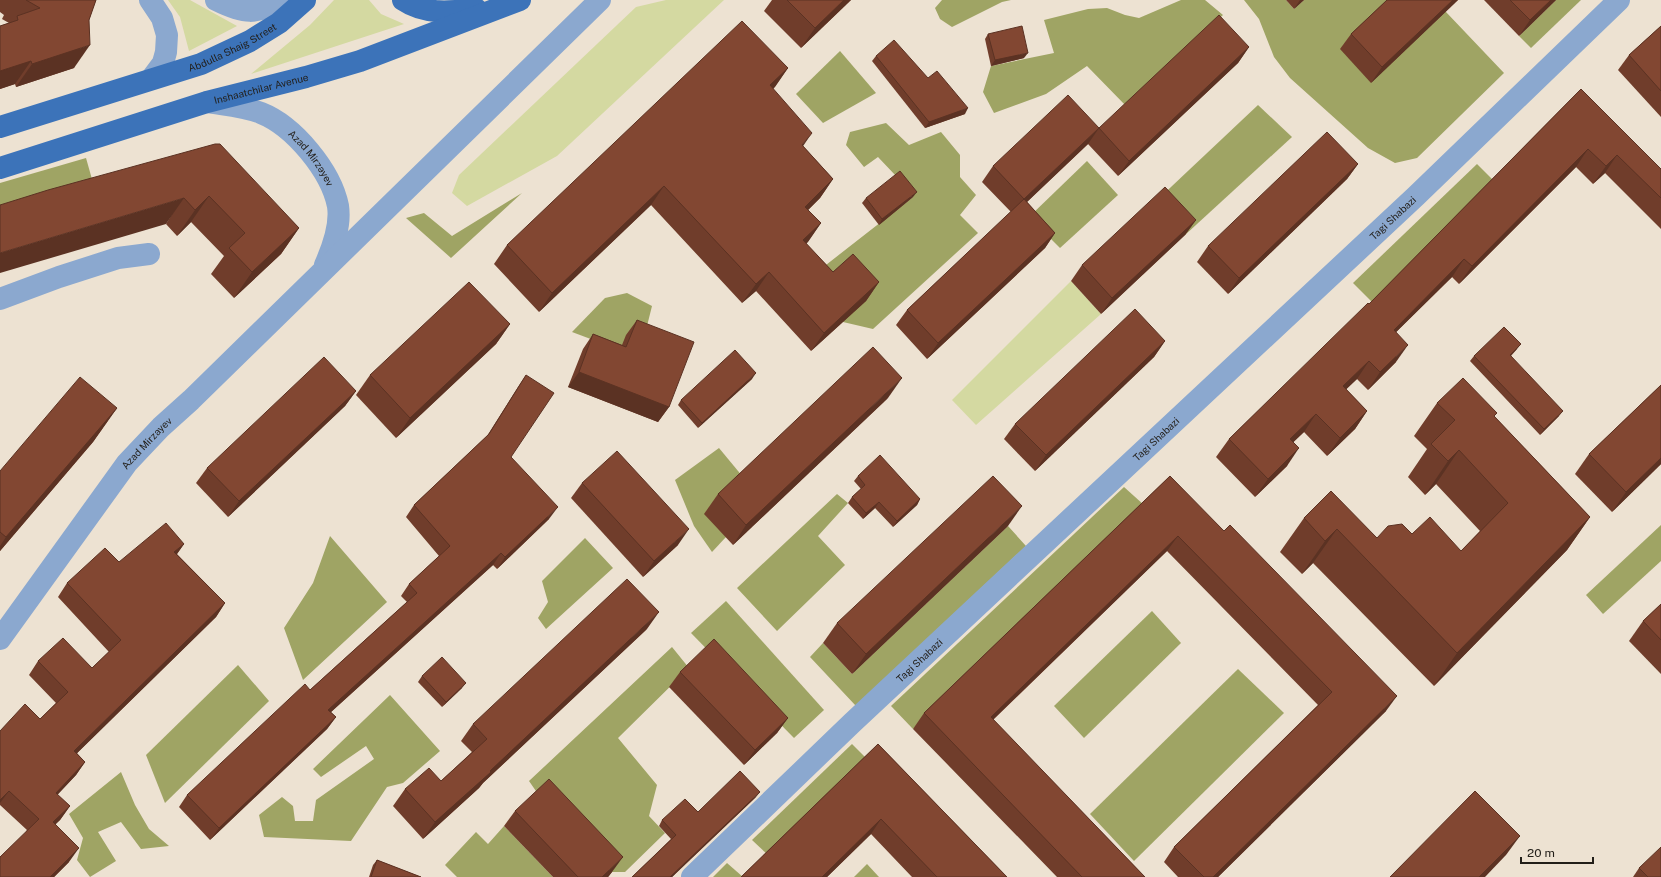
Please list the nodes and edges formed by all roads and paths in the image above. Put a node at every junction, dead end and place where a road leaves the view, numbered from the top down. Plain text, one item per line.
1 (150, 0) edge
2 (216, 0) edge
3 (283, 0) edge
4 (305, 0) edge
5 (403, 0) edge
6 (600, 0) edge
7 (1620, 0) edge
8 (515, 1) edge
9 (151, 80) junction
10 (207, 102) junction
11 (0, 127) edge
12 (0, 168) edge
13 (148, 254) dead end
14 (322, 272) junction
15 (0, 299) edge
16 (0, 639) edge
17 (692, 877) edge

1 - 9 street
2 - 3 street
4 - 9 main road, Abdulla Shaig Street
5 - 8 main road
6 - 14 street, Azad Mirzayev
7 - 17 street, Tagi Shabazi
8 - 10 main road, Inshaatchilar Avenue
9 - 11 main road
10 - 12 main road, Inshaatchilar Avenue
10 - 14 street, Azad Mirzəyev
13 - 15 street
14 - 16 street, Azad Mirzayev

